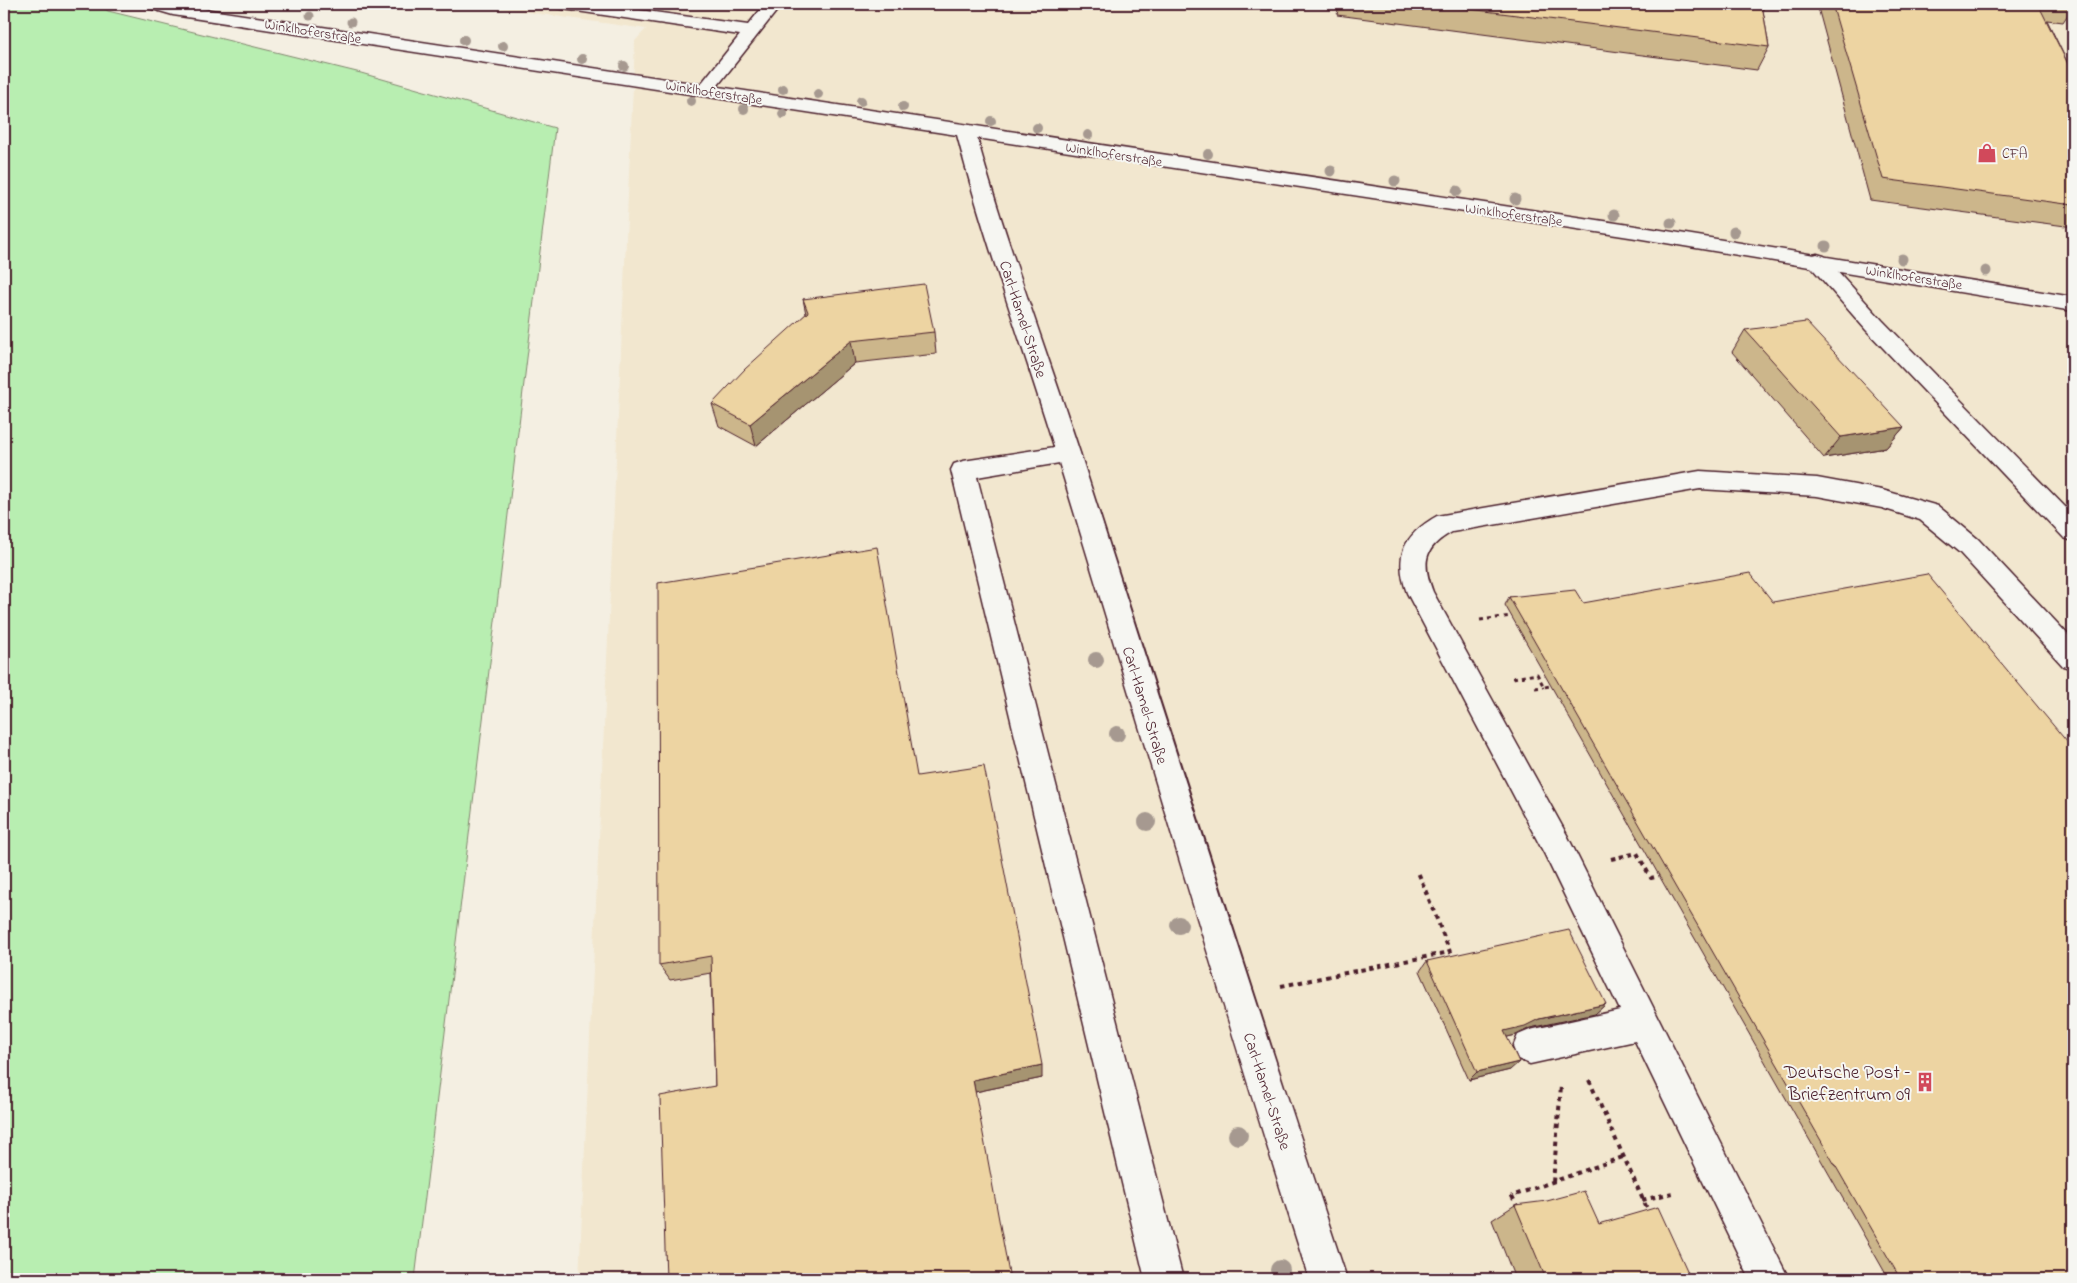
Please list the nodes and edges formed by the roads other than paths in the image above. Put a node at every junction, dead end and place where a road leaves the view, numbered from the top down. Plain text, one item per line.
1 (155, 4) edge
2 (563, 4) edge
3 (774, 4) edge
4 (751, 31) junction
5 (705, 90) junction
6 (965, 130) junction
7 (1817, 261) junction
8 (2073, 304) edge
9 (1068, 454) junction
10 (2073, 531) edge
11 (2073, 658) edge
12 (1644, 1022) junction
13 (1530, 1048) edge
14 (1164, 1279) edge
15 (1328, 1279) edge
16 (1770, 1279) edge

1 - 5 street, Winklhoferstraße
2 - 4 street
3 - 4 street
4 - 5 street
5 - 6 street, Winklhoferstraße
6 - 7 street, Winklhoferstraße
6 - 9 street, Carl-Hamel-Straße
7 - 8 street, Winklhoferstraße
7 - 10 street
9 - 14 street
9 - 15 street, Carl-Hamel-Straße
11 - 12 street
12 - 13 street
12 - 16 street

